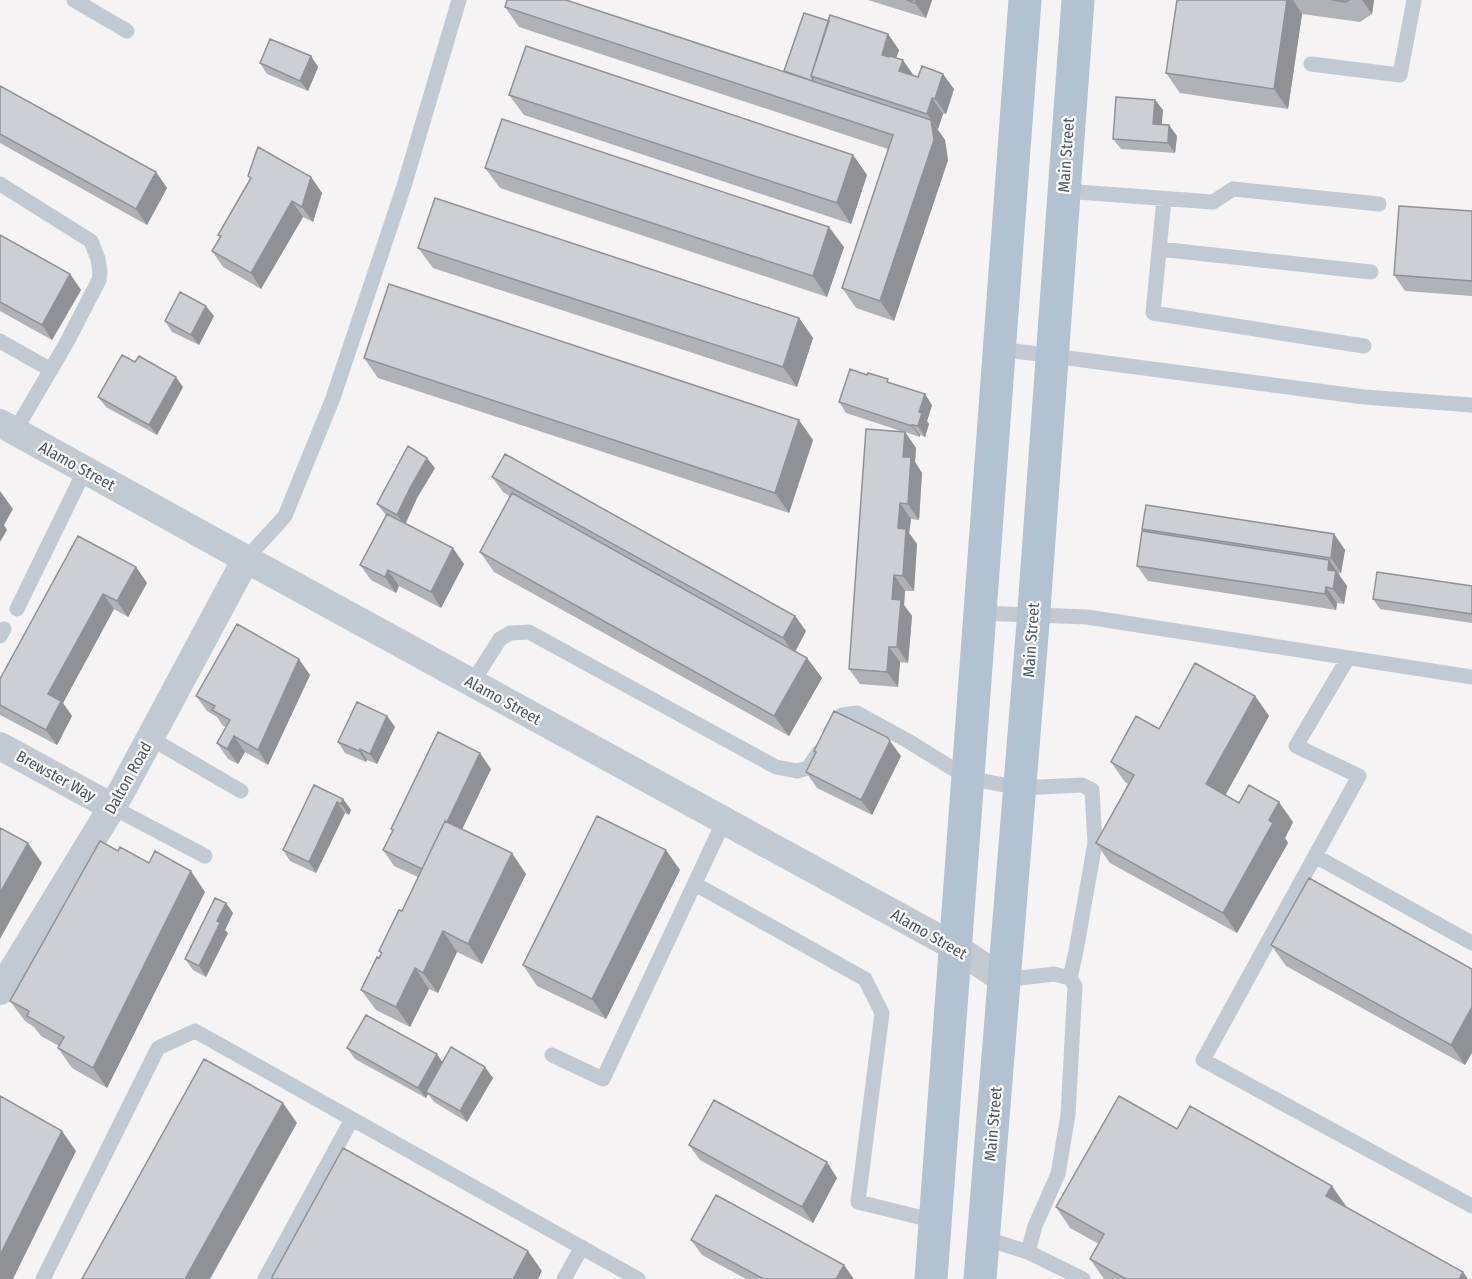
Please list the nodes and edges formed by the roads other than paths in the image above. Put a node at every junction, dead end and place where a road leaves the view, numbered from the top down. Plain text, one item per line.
1 (74, 0) edge
2 (459, 0) edge
3 (1025, 0) edge
4 (1078, 0) edge
5 (1414, 0) edge
6 (127, 31) dead end
7 (1311, 64) dead end
8 (0, 184) edge
9 (1064, 191) junction
10 (1164, 199) junction
11 (1379, 204) dead end
12 (1159, 249) junction
13 (1371, 273) dead end
14 (0, 341) edge
15 (1364, 346) dead end
16 (1000, 349) junction
17 (1052, 356) junction
18 (51, 370) junction
19 (1472, 405) edge
20 (8, 427) edge
21 (85, 470) junction
22 (246, 559) junction
23 (17, 609) dead end
24 (980, 613) junction
25 (1033, 616) junction
26 (1348, 658) junction
27 (1472, 677) edge
28 (472, 683) junction
29 (150, 738) junction
30 (0, 746) edge
31 (968, 778) junction
32 (1020, 788) junction
33 (241, 791) dead end
34 (112, 807) junction
35 (724, 821) junction
36 (205, 856) dead end
37 (1315, 856) junction
38 (695, 884) junction
39 (1472, 943) edge
40 (955, 947) junction
41 (1070, 978) junction
42 (1004, 980) junction
43 (0, 991) edge
44 (552, 1055) dead end
45 (352, 1119) junction
46 (1472, 1206) edge
47 (935, 1221) junction
48 (984, 1238) junction
49 (582, 1247) junction
50 (1028, 1252) junction
51 (43, 1279) edge
52 (265, 1279) edge
53 (564, 1279) edge
54 (638, 1279) edge
55 (931, 1279) edge
56 (980, 1279) edge
57 (1083, 1279) edge

1 - 6 lane
2 - 22 lane
3 - 16 main road
4 - 9 main road, Main Street
5 - 7 lane
8 - 18 lane
9 - 10 lane
9 - 17 main road, Main Street
10 - 11 lane
10 - 12 lane
12 - 13 lane
12 - 15 lane
14 - 18 lane
16 - 17 lane
16 - 24 main road
17 - 19 lane
17 - 25 main road, Main Street
18 - 20 lane
20 - 21 street, Alamo Street
21 - 22 street, Alamo Street
21 - 23 lane
22 - 28 street, Alamo Street
22 - 29 street, Dalton Road
24 - 25 lane
24 - 31 main road
25 - 26 lane
25 - 32 main road, Main Street
26 - 27 lane
26 - 37 lane
28 - 31 lane
28 - 35 street, Alamo Street
29 - 33 lane
29 - 34 street, Dalton Road
30 - 34 street, Brewster Way
31 - 32 lane
31 - 40 main road
32 - 41 lane
32 - 42 main road, Main Street
34 - 36 lane
34 - 43 street, Dalton Road
35 - 38 lane
35 - 40 street, Alamo Street
37 - 39 lane
37 - 46 lane
38 - 44 lane
38 - 47 lane
40 - 42 street, Alamo Street
40 - 47 main road
41 - 42 lane
41 - 50 lane
42 - 48 main road, Main Street
45 - 49 lane
45 - 51 lane
45 - 52 lane
47 - 55 main road
48 - 50 lane
48 - 56 main road, Main Street
49 - 53 lane
49 - 54 lane
50 - 57 lane

